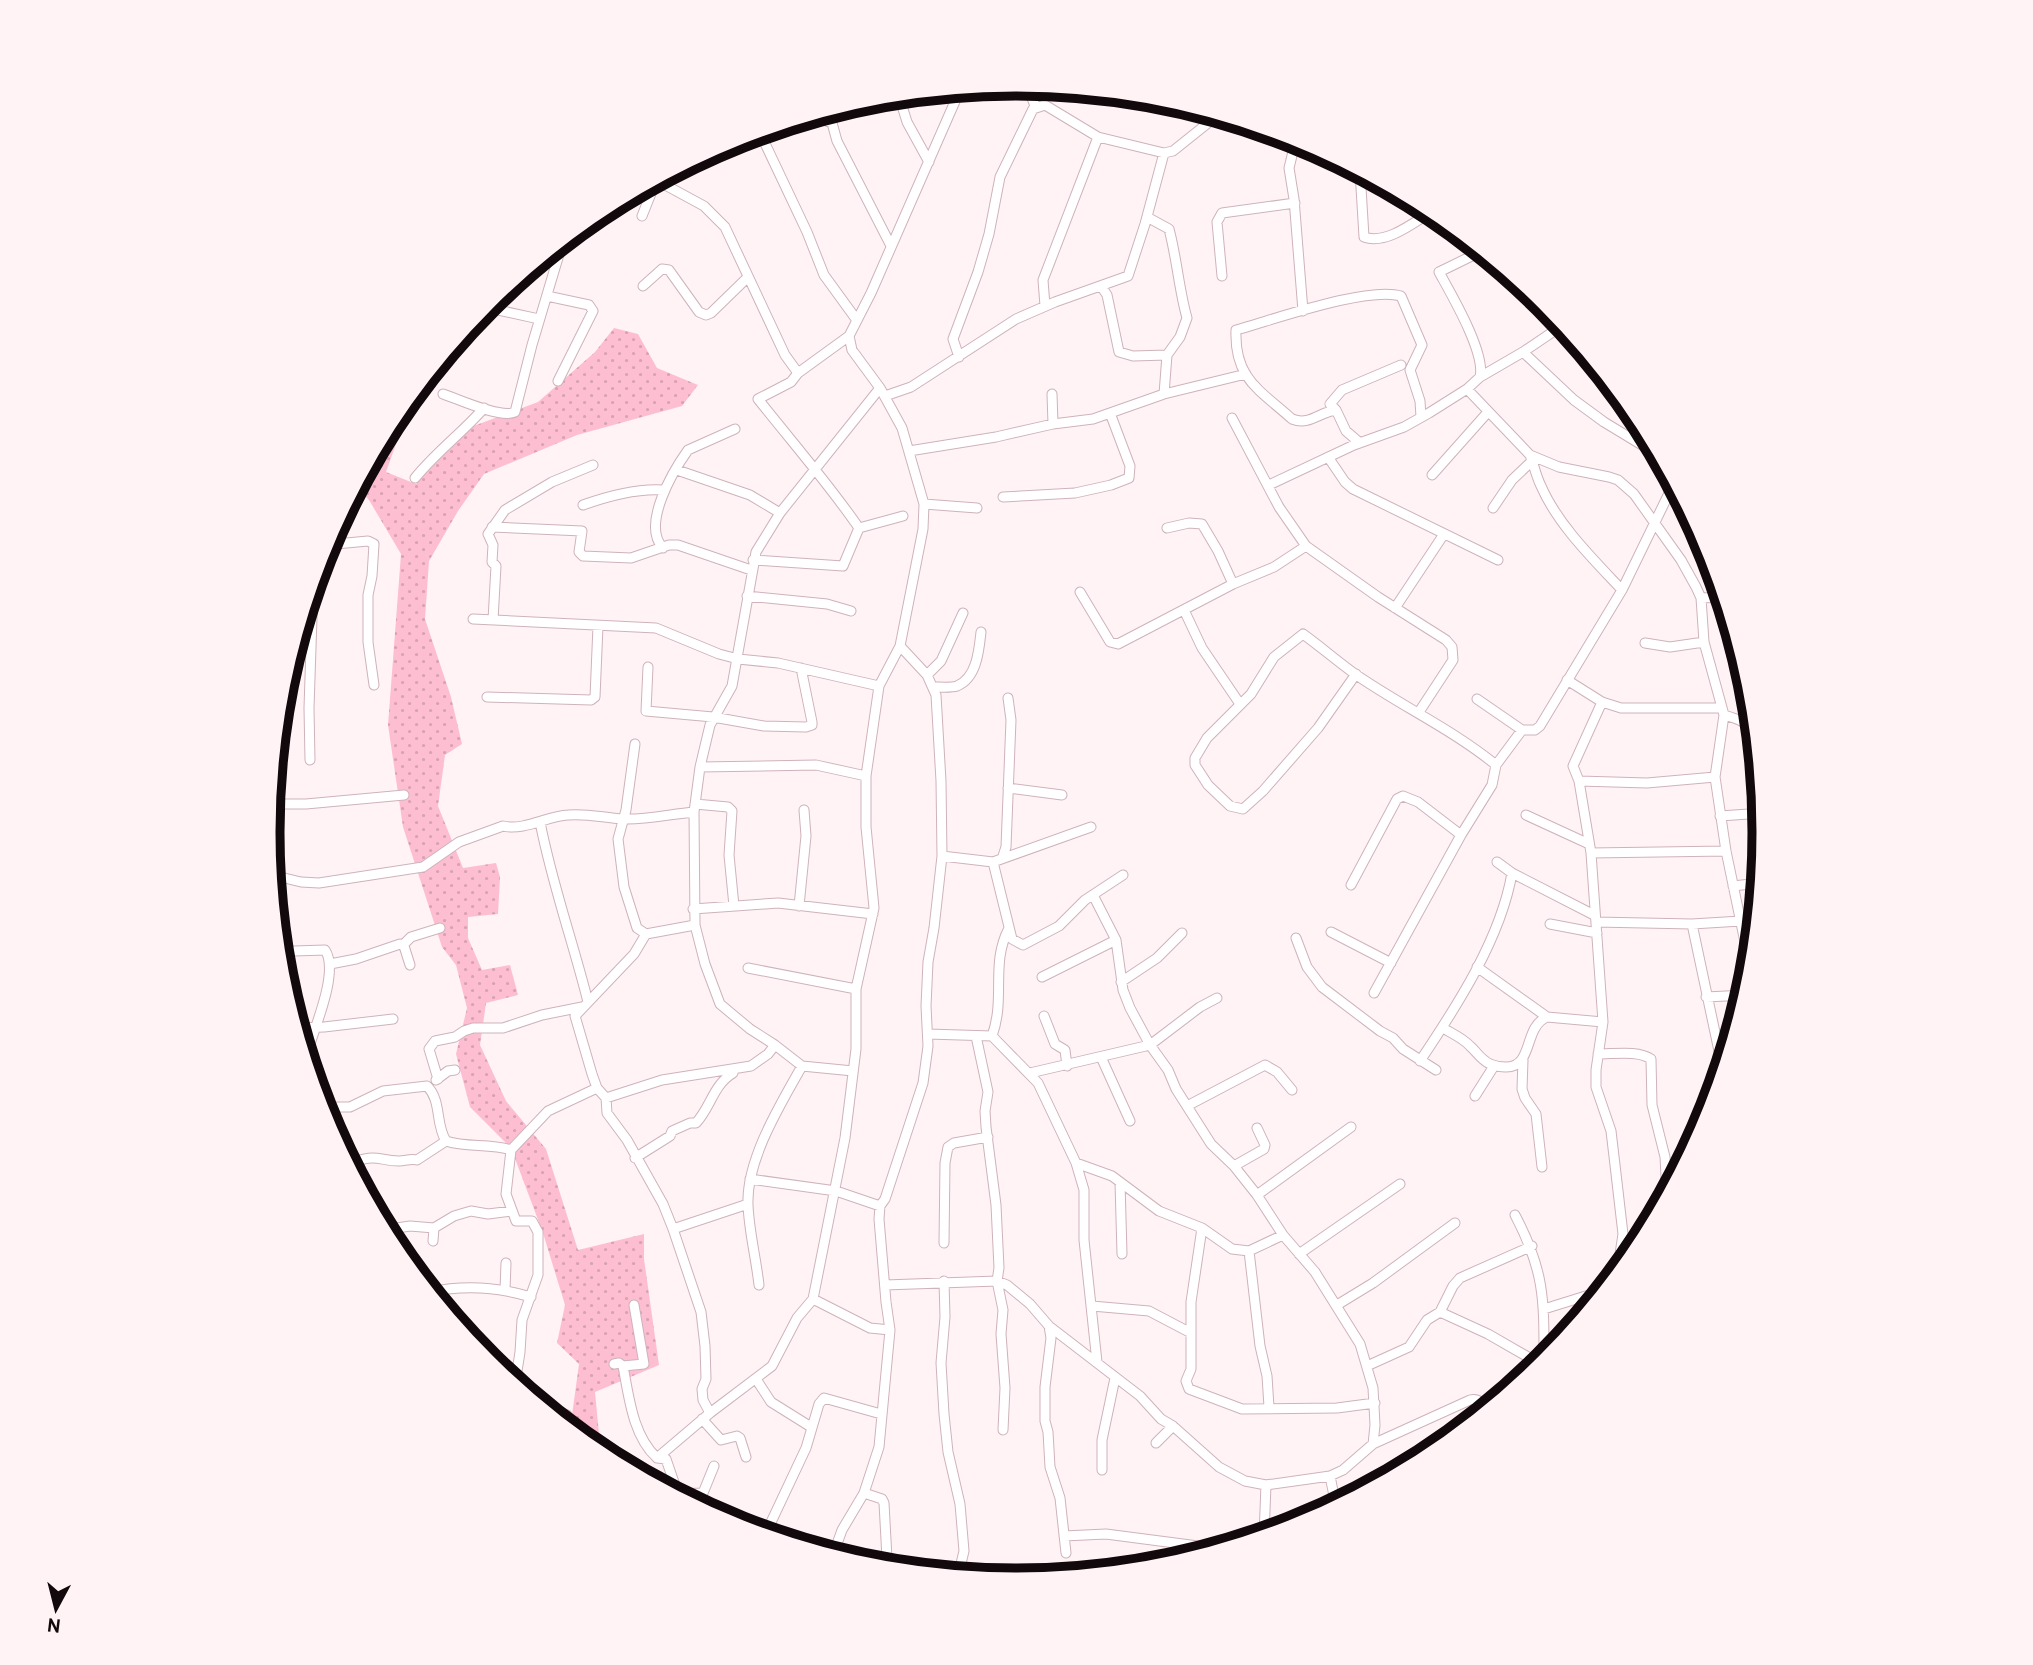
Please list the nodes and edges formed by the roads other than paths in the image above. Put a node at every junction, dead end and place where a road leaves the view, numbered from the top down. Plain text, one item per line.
1 (1031, 97) edge
2 (956, 99) edge
3 (903, 106) edge
4 (1035, 106) junction
5 (826, 121) edge
6 (1210, 122) edge
7 (1098, 138) junction
8 (764, 141) edge
9 (1293, 150) edge
10 (1164, 153) junction
11 (929, 162) junction
12 (1361, 182) edge
13 (665, 186) edge
14 (651, 193) edge
15 (1295, 203) junction
16 (642, 216) dead end
17 (1147, 217) junction
18 (1422, 217) edge
19 (890, 244) junction
20 (1474, 255) edge
21 (554, 260) edge
22 (1222, 276) dead end
23 (748, 277) junction
24 (643, 286) dead end
25 (1104, 291) junction
26 (547, 296) junction
27 (1045, 306) junction
28 (498, 310) edge
29 (1303, 311) junction
30 (539, 319) junction
31 (856, 319) junction
32 (1555, 331) edge
33 (849, 336) junction
34 (1523, 352) junction
35 (1167, 355) junction
36 (959, 357) junction
37 (1401, 365) dead end
38 (798, 373) junction
39 (1246, 374) junction
40 (1480, 377) junction
41 (558, 381) dead end
42 (1467, 389) junction
43 (883, 392) junction
44 (443, 394) dead end
45 (1052, 394) dead end
46 (1164, 394) junction
47 (484, 408) junction
48 (1335, 411) junction
49 (1488, 412) junction
50 (1110, 413) junction
51 (1421, 417) junction
52 (1232, 418) dead end
53 (1053, 424) junction
54 (735, 429) dead end
55 (1360, 443) junction
56 (1643, 446) edge
57 (909, 451) junction
58 (1328, 457) junction
59 (1531, 458) junction
60 (593, 465) dead end
61 (816, 469) junction
62 (677, 470) junction
63 (1432, 475) dead end
64 (415, 478) dead end
65 (1269, 485) junction
66 (664, 491) junction
67 (1669, 493) edge
68 (1003, 497) dead end
69 (923, 504) junction
70 (583, 505) dead end
71 (977, 508) dead end
72 (1493, 508) dead end
73 (780, 513) junction
74 (903, 516) dead end
75 (1655, 525) junction
76 (492, 527) junction
77 (859, 528) junction
78 (1167, 528) dead end
79 (1444, 534) junction
80 (339, 544) edge
81 (1306, 545) junction
82 (663, 548) junction
83 (1498, 560) dead end
84 (752, 565) junction
85 (1233, 584) junction
86 (1622, 590) junction
87 (1080, 592) dead end
88 (747, 596) junction
89 (1714, 597) edge
90 (1701, 598) junction
91 (1395, 608) junction
92 (1184, 610) junction
93 (851, 611) dead end
94 (962, 613) dead end
95 (312, 619) edge
96 (473, 619) dead end
97 (493, 620) junction
98 (598, 626) junction
99 (981, 632) dead end
100 (1704, 642) junction
101 (1645, 643) dead end
102 (900, 646) junction
103 (738, 659) junction
104 (648, 667) dead end
105 (801, 668) junction
106 (1356, 674) junction
107 (927, 675) junction
108 (1566, 680) junction
109 (374, 685) dead end
110 (879, 686) junction
111 (934, 687) junction
112 (487, 697) dead end
113 (1008, 698) dead end
114 (1477, 699) dead end
115 (1602, 702) junction
116 (1240, 705) junction
117 (1419, 712) junction
118 (1723, 712) junction
119 (713, 718) junction
120 (1744, 722) edge
121 (1522, 730) junction
122 (635, 744) dead end
123 (310, 760) dead end
124 (1496, 765) junction
125 (700, 768) junction
126 (866, 776) junction
127 (1715, 776) junction
128 (1579, 781) junction
129 (1009, 788) junction
130 (404, 795) dead end
131 (1062, 795) dead end
132 (281, 804) edge
133 (695, 808) junction
134 (804, 810) dead end
135 (1752, 814) edge
136 (1526, 815) dead end
137 (1720, 816) junction
138 (623, 819) junction
139 (540, 822) junction
140 (1091, 827) dead end
141 (1461, 835) junction
142 (1590, 849) junction
143 (1726, 851) junction
144 (942, 856) junction
145 (1003, 856) junction
146 (993, 862) junction
147 (1497, 862) dead end
148 (1511, 873) junction
149 (1123, 875) dead end
150 (282, 877) edge
151 (1351, 884) dead end
152 (1751, 884) edge
153 (1733, 886) junction
154 (1093, 895) junction
155 (734, 906) junction
156 (799, 906) junction
157 (694, 909) junction
158 (873, 914) junction
159 (1595, 918) junction
160 (1741, 921) junction
161 (1550, 924) dead end
162 (1692, 924) junction
163 (695, 925) junction
164 (440, 928) dead end
165 (1331, 932) dead end
166 (1182, 933) dead end
167 (1597, 933) junction
168 (646, 934) junction
169 (1296, 938) dead end
170 (1008, 939) junction
171 (1745, 939) edge
172 (1116, 940) junction
173 (403, 945) junction
174 (294, 951) dead end
175 (1391, 963) junction
176 (330, 964) junction
177 (410, 965) dead end
178 (1477, 967) junction
179 (748, 968) dead end
180 (1042, 977) dead end
181 (1121, 982) junction
182 (856, 989) junction
183 (1374, 993) dead end
184 (1734, 996) edge
185 (1706, 997) junction
186 (1217, 998) dead end
187 (585, 1005) junction
188 (1044, 1016) dead end
189 (1547, 1017) junction
190 (393, 1019) dead end
191 (1603, 1022) junction
192 (316, 1027) junction
193 (306, 1028) edge
194 (1443, 1028) junction
195 (928, 1034) junction
196 (976, 1036) junction
197 (992, 1036) junction
198 (311, 1042) edge
199 (775, 1045) junction
200 (1150, 1045) junction
201 (1719, 1053) edge
202 (1598, 1054) junction
203 (1101, 1057) junction
204 (1523, 1060) junction
205 (1420, 1061) junction
206 (802, 1066) junction
207 (1067, 1066) junction
208 (1494, 1066) junction
209 (455, 1070) dead end
210 (738, 1070) junction
211 (1436, 1070) dead end
212 (853, 1071) junction
213 (1030, 1073) junction
214 (438, 1079) junction
215 (427, 1086) junction
216 (597, 1088) junction
217 (1292, 1090) dead end
218 (1475, 1096) dead end
219 (606, 1098) junction
220 (333, 1107) edge
221 (1187, 1107) junction
222 (1130, 1121) dead end
223 (1351, 1127) dead end
224 (1257, 1128) dead end
225 (988, 1137) junction
226 (446, 1140) junction
227 (511, 1150) junction
228 (635, 1158) junction
229 (357, 1161) edge
230 (1076, 1163) junction
231 (1234, 1167) junction
232 (1542, 1167) dead end
233 (1666, 1178) edge
234 (750, 1179) junction
235 (1120, 1181) junction
236 (1400, 1184) dead end
237 (836, 1191) junction
238 (1257, 1195) junction
239 (748, 1204) junction
240 (880, 1206) junction
241 (512, 1211) junction
242 (1515, 1215) dead end
243 (1455, 1223) dead end
244 (396, 1228) edge
245 (435, 1228) junction
246 (1202, 1228) junction
247 (673, 1229) junction
248 (1283, 1235) junction
249 (433, 1241) dead end
250 (944, 1243) dead end
251 (1532, 1246) junction
252 (1249, 1251) junction
253 (1122, 1254) dead end
254 (1299, 1254) junction
255 (1621, 1254) edge
256 (506, 1263) dead end
257 (997, 1281) junction
258 (944, 1282) junction
259 (759, 1285) dead end
260 (885, 1285) junction
261 (505, 1290) junction
262 (440, 1291) edge
263 (1589, 1295) edge
264 (531, 1297) junction
265 (813, 1299) junction
266 (634, 1305) dead end
267 (1336, 1305) junction
268 (1092, 1306) junction
269 (1544, 1309) junction
270 (1440, 1312) junction
271 (1049, 1326) junction
272 (890, 1330) junction
273 (1191, 1333) junction
274 (1543, 1346) edge
275 (1532, 1358) edge
276 (1097, 1362) junction
277 (1367, 1366) junction
278 (517, 1372) edge
279 (1115, 1378) junction
280 (756, 1379) junction
281 (1482, 1403) edge
282 (1375, 1404) junction
283 (1269, 1407) junction
284 (881, 1414) junction
285 (706, 1416) junction
286 (1173, 1426) junction
287 (811, 1427) junction
288 (1003, 1430) dead end
289 (1156, 1443) dead end
290 (1373, 1444) junction
291 (746, 1457) dead end
292 (657, 1458) junction
293 (714, 1466) dead end
294 (1102, 1470) dead end
295 (1331, 1476) junction
296 (675, 1485) edge
297 (1266, 1485) junction
298 (864, 1493) junction
299 (693, 1494) edge
300 (1334, 1496) edge
301 (769, 1526) edge
302 (1264, 1526) edge
303 (1064, 1536) junction
304 (836, 1546) edge
305 (1198, 1546) edge
306 (1066, 1553) dead end
307 (887, 1557) edge
308 (960, 1566) edge

1 - 4 street
2 - 11 street
3 - 11 street
4 - 7 street
4 - 36 street
5 - 19 street
6 - 10 street
7 - 10 street
7 - 27 street
8 - 31 street
9 - 15 street
10 - 17 street
11 - 19 street
12 - 18 street
13 - 23 street
14 - 16 street
15 - 22 street
15 - 29 street
17 - 25 street
17 - 35 street
19 - 31 street
20 - 40 street
21 - 26 street
23 - 24 street
23 - 38 street
25 - 27 street
25 - 35 street
26 - 30 street
26 - 41 street
27 - 36 street
28 - 30 street
29 - 39 street
29 - 51 street
30 - 47 street
31 - 33 street
32 - 34 street
33 - 38 street
33 - 43 street
34 - 40 street
34 - 56 street
35 - 46 street
36 - 43 street
37 - 48 street
38 - 61 street
39 - 46 street
39 - 48 street
40 - 42 street
42 - 49 street
42 - 51 street
43 - 57 street
43 - 61 street
44 - 47 street
45 - 53 street
46 - 50 street
47 - 64 street
48 - 55 street
49 - 59 street
49 - 63 street
50 - 53 street
50 - 68 street
51 - 55 street
52 - 65 street
53 - 57 street
54 - 62 street
55 - 58 street
57 - 69 street
58 - 65 street
58 - 79 street
59 - 72 street
59 - 75 street
59 - 86 street
60 - 76 street
61 - 73 street
61 - 77 street
62 - 66 street
62 - 73 street
65 - 81 street
66 - 70 street
66 - 82 street
67 - 75 street
69 - 71 street
69 - 102 street
73 - 84 street
74 - 77 street
75 - 86 street
75 - 90 street
76 - 82 street
76 - 97 street
77 - 84 street
78 - 85 street
79 - 83 street
79 - 91 street
80 - 109 street
81 - 85 street
81 - 91 street
82 - 84 street
84 - 88 street
85 - 92 street
86 - 108 street
87 - 92 street
88 - 93 street
88 - 103 street
89 - 90 street
90 - 100 street
91 - 117 street
92 - 116 street
94 - 107 street
95 - 123 street
96 - 97 street
97 - 98 street
98 - 103 street
98 - 112 street
99 - 111 street
100 - 101 street
100 - 118 street
102 - 107 street
102 - 110 street
103 - 105 street
103 - 119 street
104 - 119 street
105 - 110 street
105 - 119 street
106 - 116 street
106 - 116 street
106 - 117 street
107 - 111 street
108 - 115 street
108 - 121 street
110 - 126 street
111 - 144 street
113 - 129 street
114 - 121 street
115 - 118 street
115 - 128 street
117 - 124 street
118 - 120 street
118 - 127 street
119 - 125 street
121 - 124 street
122 - 138 street
124 - 141 street
125 - 126 street
125 - 133 street
126 - 158 street
127 - 128 street
127 - 137 street
128 - 142 street
129 - 131 street
129 - 145 street
130 - 132 street
133 - 138 street
133 - 155 street
133 - 157 street
134 - 156 street
135 - 137 street
136 - 142 street
137 - 143 street
138 - 139 street
138 - 168 street
139 - 150 street
139 - 187 street
140 - 145 street
141 - 151 street
141 - 175 street
142 - 143 street
142 - 159 street
143 - 153 street
144 - 146 street
144 - 195 street
145 - 146 street
146 - 170 street
147 - 148 street
148 - 159 street
148 - 178 street
149 - 154 street
152 - 153 street
153 - 160 street
154 - 170 street
154 - 172 street
155 - 156 street
155 - 157 street
156 - 158 street
157 - 163 street
158 - 182 street
159 - 162 street
159 - 167 street
160 - 162 street
160 - 171 street
161 - 167 street
162 - 185 street
163 - 168 street
163 - 199 street
164 - 173 street
165 - 175 street
166 - 181 street
167 - 191 street
168 - 187 street
169 - 205 street
170 - 197 street
172 - 180 street
172 - 181 street
173 - 176 street
173 - 177 street
174 - 176 street
175 - 183 street
176 - 192 street
178 - 189 street
178 - 194 street
179 - 182 street
181 - 200 street
182 - 212 street
184 - 185 street
185 - 201 street
186 - 200 street
187 - 214 street
187 - 216 street
188 - 207 street
189 - 191 street
189 - 204 street
190 - 192 street
191 - 202 street
192 - 193 street
192 - 198 street
194 - 205 street
194 - 208 street
195 - 196 street
195 - 240 street
196 - 197 street
196 - 225 street
197 - 213 street
199 - 206 street
199 - 210 street
200 - 203 street
200 - 221 street
202 - 233 street
202 - 255 street
203 - 207 street
203 - 222 street
204 - 208 street
204 - 232 street
205 - 211 street
206 - 212 street
206 - 234 street
207 - 213 street
208 - 218 street
209 - 214 street
210 - 219 street
210 - 228 street
212 - 237 street
213 - 230 street
214 - 215 street
215 - 220 street
215 - 226 street
216 - 219 street
216 - 227 street
217 - 221 street
219 - 228 street
221 - 231 street
223 - 238 street
224 - 231 street
225 - 250 street
225 - 257 street
226 - 227 street
226 - 229 street
227 - 241 street
228 - 247 street
230 - 235 street
230 - 268 street
231 - 238 street
234 - 237 street
234 - 239 street
235 - 246 street
235 - 253 street
236 - 254 street
237 - 240 street
237 - 265 street
238 - 248 street
239 - 247 street
239 - 259 street
240 - 260 street
241 - 245 street
241 - 264 street
242 - 251 street
243 - 267 street
244 - 245 street
245 - 249 street
246 - 252 street
246 - 273 street
247 - 285 street
248 - 252 street
248 - 254 street
251 - 269 street
251 - 270 street
252 - 283 street
254 - 267 street
256 - 261 street
257 - 258 street
257 - 271 street
257 - 288 street
258 - 260 street
258 - 308 street
260 - 272 street
261 - 262 street
261 - 264 street
263 - 269 street
264 - 278 street
265 - 272 street
265 - 280 street
266 - 292 street
267 - 277 street
268 - 273 street
268 - 276 street
269 - 274 street
270 - 275 street
270 - 277 street
271 - 276 street
271 - 303 street
272 - 284 street
273 - 283 street
276 - 279 street
277 - 282 street
279 - 286 street
279 - 294 street
280 - 285 street
280 - 287 street
281 - 290 street
282 - 283 street
282 - 290 street
284 - 287 street
284 - 298 street
285 - 291 street
285 - 292 street
286 - 289 street
286 - 297 street
287 - 301 street
290 - 295 street
292 - 296 street
293 - 299 street
295 - 297 street
295 - 300 street
297 - 302 street
298 - 304 street
298 - 307 street
303 - 305 street
303 - 306 street

